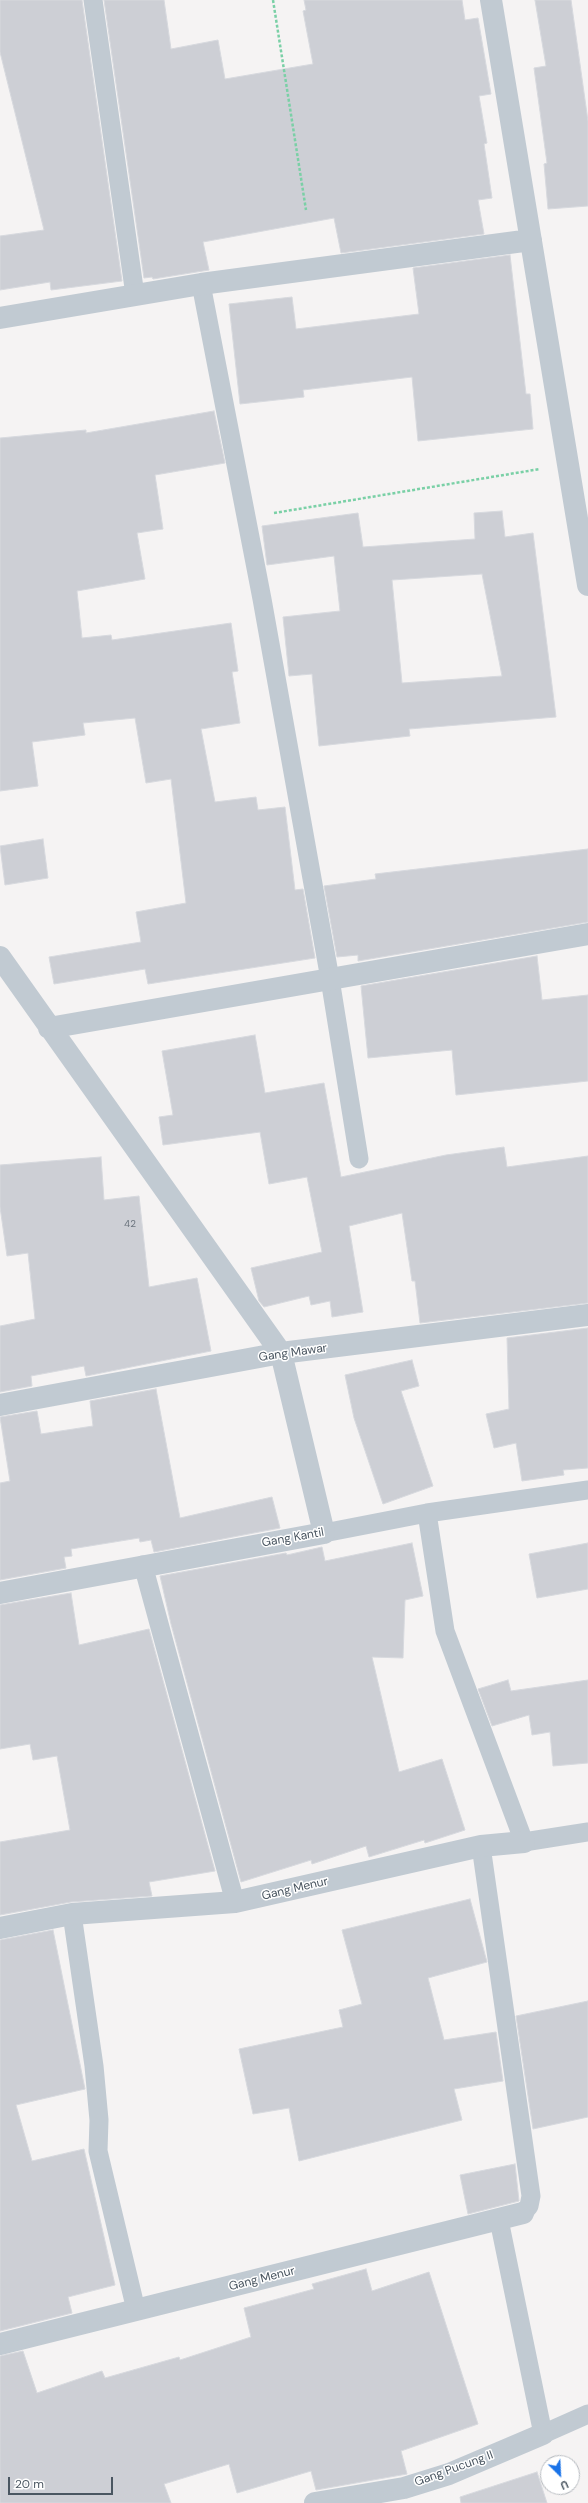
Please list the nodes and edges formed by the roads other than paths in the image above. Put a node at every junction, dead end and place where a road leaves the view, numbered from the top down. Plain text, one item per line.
1 (93, 0) edge
2 (491, 0) edge
3 (531, 240) junction
4 (201, 284) junction
5 (135, 295) junction
6 (0, 318) edge
7 (588, 585) edge
8 (588, 934) edge
9 (0, 957) edge
10 (330, 979) junction
11 (50, 1028) junction
12 (359, 1159) dead end
13 (588, 1314) edge
14 (281, 1353) junction
15 (0, 1405) edge
16 (588, 1490) edge
17 (427, 1513) junction
18 (324, 1533) junction
19 (143, 1565) junction
20 (0, 1593) edge
21 (588, 1832) edge
22 (524, 1842) junction
23 (480, 1846) junction
24 (235, 1902) junction
25 (72, 1914) junction
26 (0, 1928) edge
27 (523, 2213) joint
28 (499, 2220) junction
29 (136, 2310) junction
30 (0, 2344) edge
31 (588, 2414) edge
32 (543, 2434) junction
33 (326, 2502) edge

1 - 5 lane
2 - 3 street
3 - 4 street
3 - 7 street
4 - 5 street
4 - 10 lane
5 - 6 street
8 - 10 street
9 - 11 street
10 - 11 street
10 - 12 lane
11 - 14 street
13 - 14 street, Gang Mawar
14 - 15 street, Gang Mawar
14 - 18 street
16 - 17 lane, Gang Kantil
17 - 18 lane, Gang Kantil
17 - 22 lane
18 - 19 street, Gang Kantil
19 - 20 street, Gang Kantil
19 - 24 lane
21 - 22 lane, Gang Menur
22 - 23 street, Gang Menur
23 - 24 street, Gang Menur
23 - 27 lane
24 - 25 street, Gang Menur
25 - 26 street, Gang Menur
25 - 29 lane
27 - 28 street, Gang Menur
28 - 29 street, Gang Menur
28 - 32 lane
29 - 30 street, Gang Menur
31 - 32 lane
32 - 33 street, Gang Pucung II

